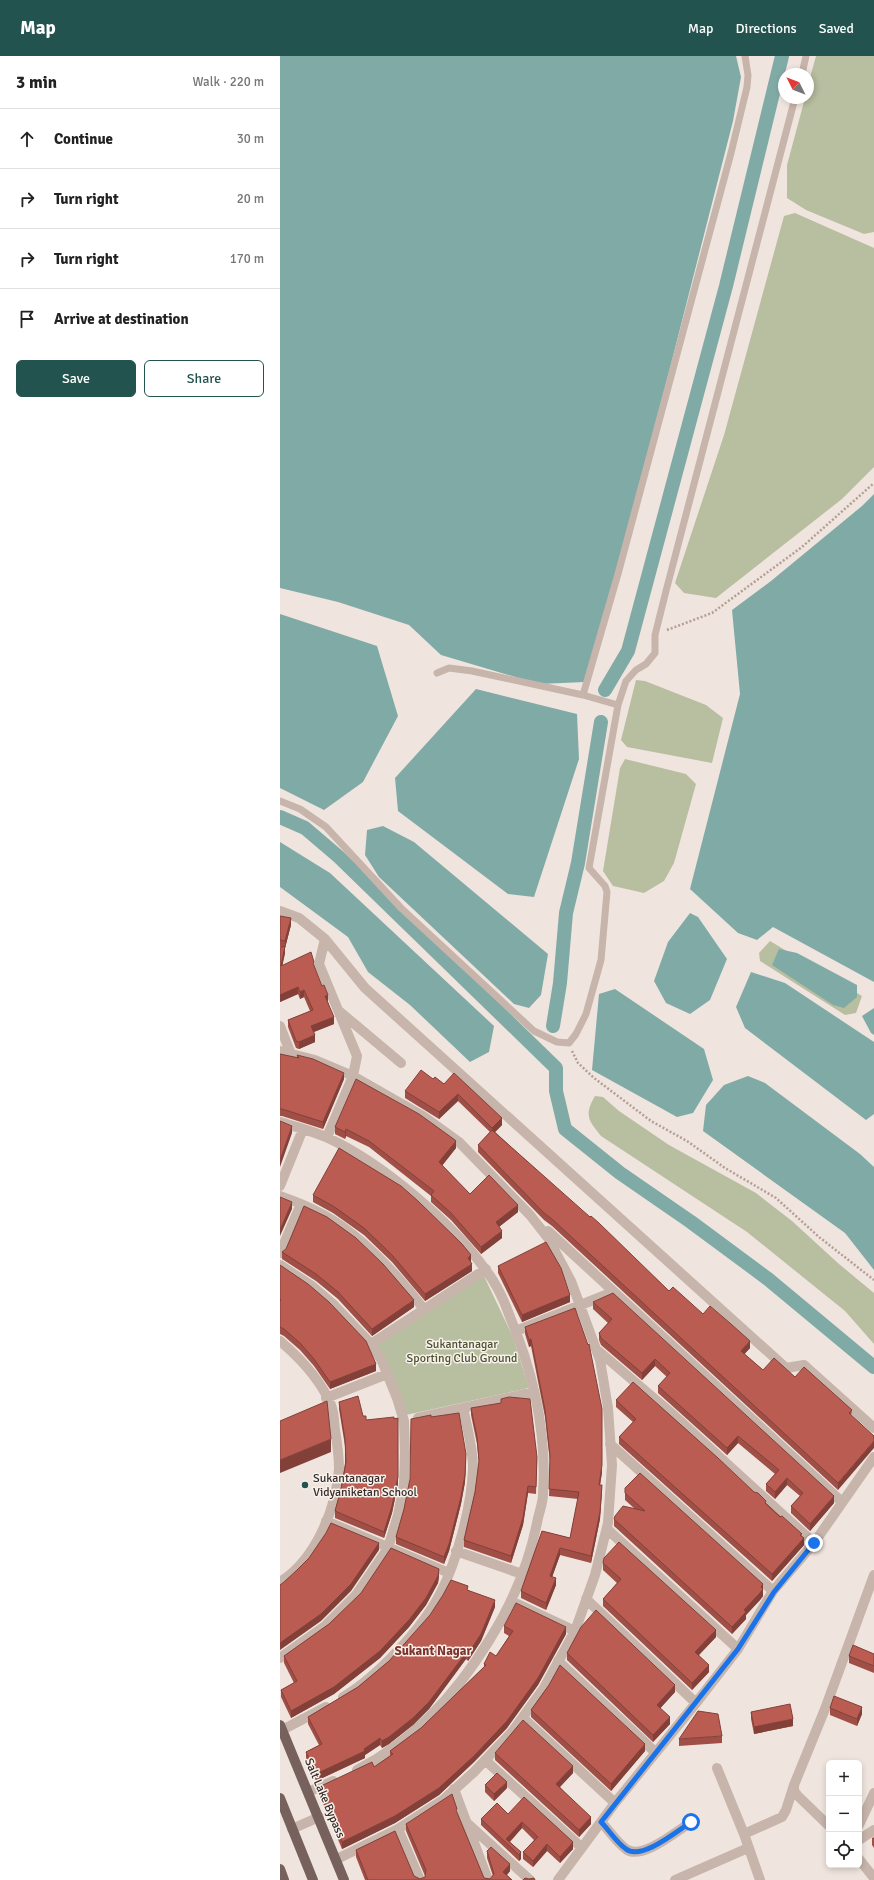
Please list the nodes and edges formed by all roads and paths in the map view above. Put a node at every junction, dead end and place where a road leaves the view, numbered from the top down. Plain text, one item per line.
1 (745, 56) edge
2 (806, 56) edge
3 (803, 68) edge
4 (793, 104) edge
5 (874, 483) edge
6 (655, 636) junction
7 (438, 673) dead end
8 (583, 695) junction
9 (618, 705) junction
10 (280, 801) edge
11 (280, 911) edge
12 (325, 939) junction
13 (338, 1010) junction
14 (280, 1026) edge
15 (569, 1043) junction
16 (280, 1051) edge
17 (291, 1054) junction
18 (401, 1063) dead end
19 (353, 1076) junction
20 (280, 1122) edge
21 (303, 1129) junction
22 (327, 1137) junction
23 (280, 1186) edge
24 (280, 1196) edge
25 (301, 1204) junction
26 (530, 1215) junction
27 (280, 1253) edge
28 (280, 1265) edge
29 (486, 1269) junction
30 (874, 1280) edge
31 (613, 1292) junction
32 (581, 1306) junction
33 (423, 1308) junction
34 (516, 1331) junction
35 (280, 1342) edge
36 (371, 1344) junction
37 (596, 1349) junction
38 (387, 1374) junction
39 (534, 1392) junction
40 (326, 1398) junction
41 (463, 1408) junction
42 (404, 1421) junction
43 (874, 1428) edge
44 (610, 1444) junction
45 (874, 1457) edge
46 (842, 1502) junction
47 (326, 1521) junction
48 (607, 1529) junction
49 (814, 1543) junction
50 (388, 1548) junction
51 (456, 1551) junction
52 (449, 1573) junction
53 (522, 1574) junction
54 (874, 1575) edge
55 (280, 1582) edge
56 (774, 1592) junction
57 (586, 1599) junction
58 (511, 1601) junction
59 (575, 1631) junction
60 (738, 1649) junction
61 (280, 1658) edge
62 (558, 1661) junction
63 (696, 1703) junction
64 (523, 1718) junction
65 (281, 1728) edge
66 (655, 1752) junction
67 (485, 1760) junction
68 (717, 1768) dead end
69 (794, 1785) junction
70 (454, 1789) junction
71 (308, 1792) junction
72 (874, 1793) edge
73 (280, 1798) edge
74 (614, 1803) junction
75 (319, 1817) junction
76 (862, 1819) edge
77 (466, 1822) junction
78 (601, 1822) junction
79 (691, 1822) dead end
80 (826, 1823) edge
81 (292, 1829) junction
82 (398, 1829) junction
83 (874, 1830) edge
84 (744, 1834) junction
85 (862, 1838) edge
86 (582, 1848) junction
87 (748, 1848) junction
88 (336, 1859) junction
89 (862, 1863) edge
90 (280, 1869) edge
91 (874, 1878) edge
92 (284, 1880) edge
93 (313, 1880) edge
94 (344, 1880) edge
95 (420, 1880) edge
96 (488, 1880) edge
97 (530, 1880) edge
98 (558, 1880) edge
99 (675, 1880) edge
100 (760, 1880) edge

1 - 8 lane
2 - 3 lane
4 - 6 lane
5 - 6 path
6 - 9 lane
7 - 8 lane
8 - 9 lane
9 - 15 lane
10 - 15 lane
11 - 12 street
12 - 13 street
12 - 43 street
13 - 18 street
13 - 19 street
14 - 17 street
15 - 30 path
16 - 17 street
17 - 19 street
19 - 22 street
19 - 26 street
20 - 21 street
21 - 22 street
21 - 23 street
22 - 29 street
24 - 25 street
25 - 27 street
25 - 33 street
26 - 31 street
26 - 32 street
28 - 36 street
29 - 33 street
29 - 34 street
31 - 32 street
31 - 46 street
32 - 34 street
32 - 37 street
33 - 36 street
34 - 39 street
35 - 40 street
36 - 38 street
37 - 44 street
37 - 49 street
38 - 40 street
38 - 42 street
39 - 41 street
39 - 53 street
40 - 47 street
41 - 42 street
41 - 51 street
42 - 50 street
44 - 48 street
44 - 56 street
45 - 46 street
46 - 49 street
47 - 50 street
47 - 55 street
48 - 57 street
48 - 60 street
49 - 56 street
50 - 52 street
50 - 61 street
51 - 52 street
51 - 53 street
52 - 65 street
53 - 58 street
54 - 69 street
56 - 60 street
57 - 59 street
57 - 63 street
58 - 59 street
58 - 71 street
59 - 62 street
60 - 63 street
62 - 64 street
62 - 66 street
63 - 66 street
64 - 67 street
64 - 74 street
65 - 71 main road, Salt Lake Bypass
66 - 74 street
67 - 70 street
67 - 86 street
68 - 84 street
69 - 80 street
69 - 84 street
70 - 77 street
70 - 82 street
71 - 75 main road, Salt Lake Bypass
72 - 76 street
73 - 81 main road
74 - 78 street
75 - 81 street
75 - 88 main road, Salt Lake Bypass
77 - 96 street
77 - 97 street
78 - 79 street
78 - 86 street
81 - 93 main road
82 - 88 street
82 - 95 street
83 - 85 street
84 - 87 street
86 - 98 street
87 - 99 street
87 - 100 street
88 - 94 main road, Salt Lake Bypass
89 - 91 street
90 - 92 main road

